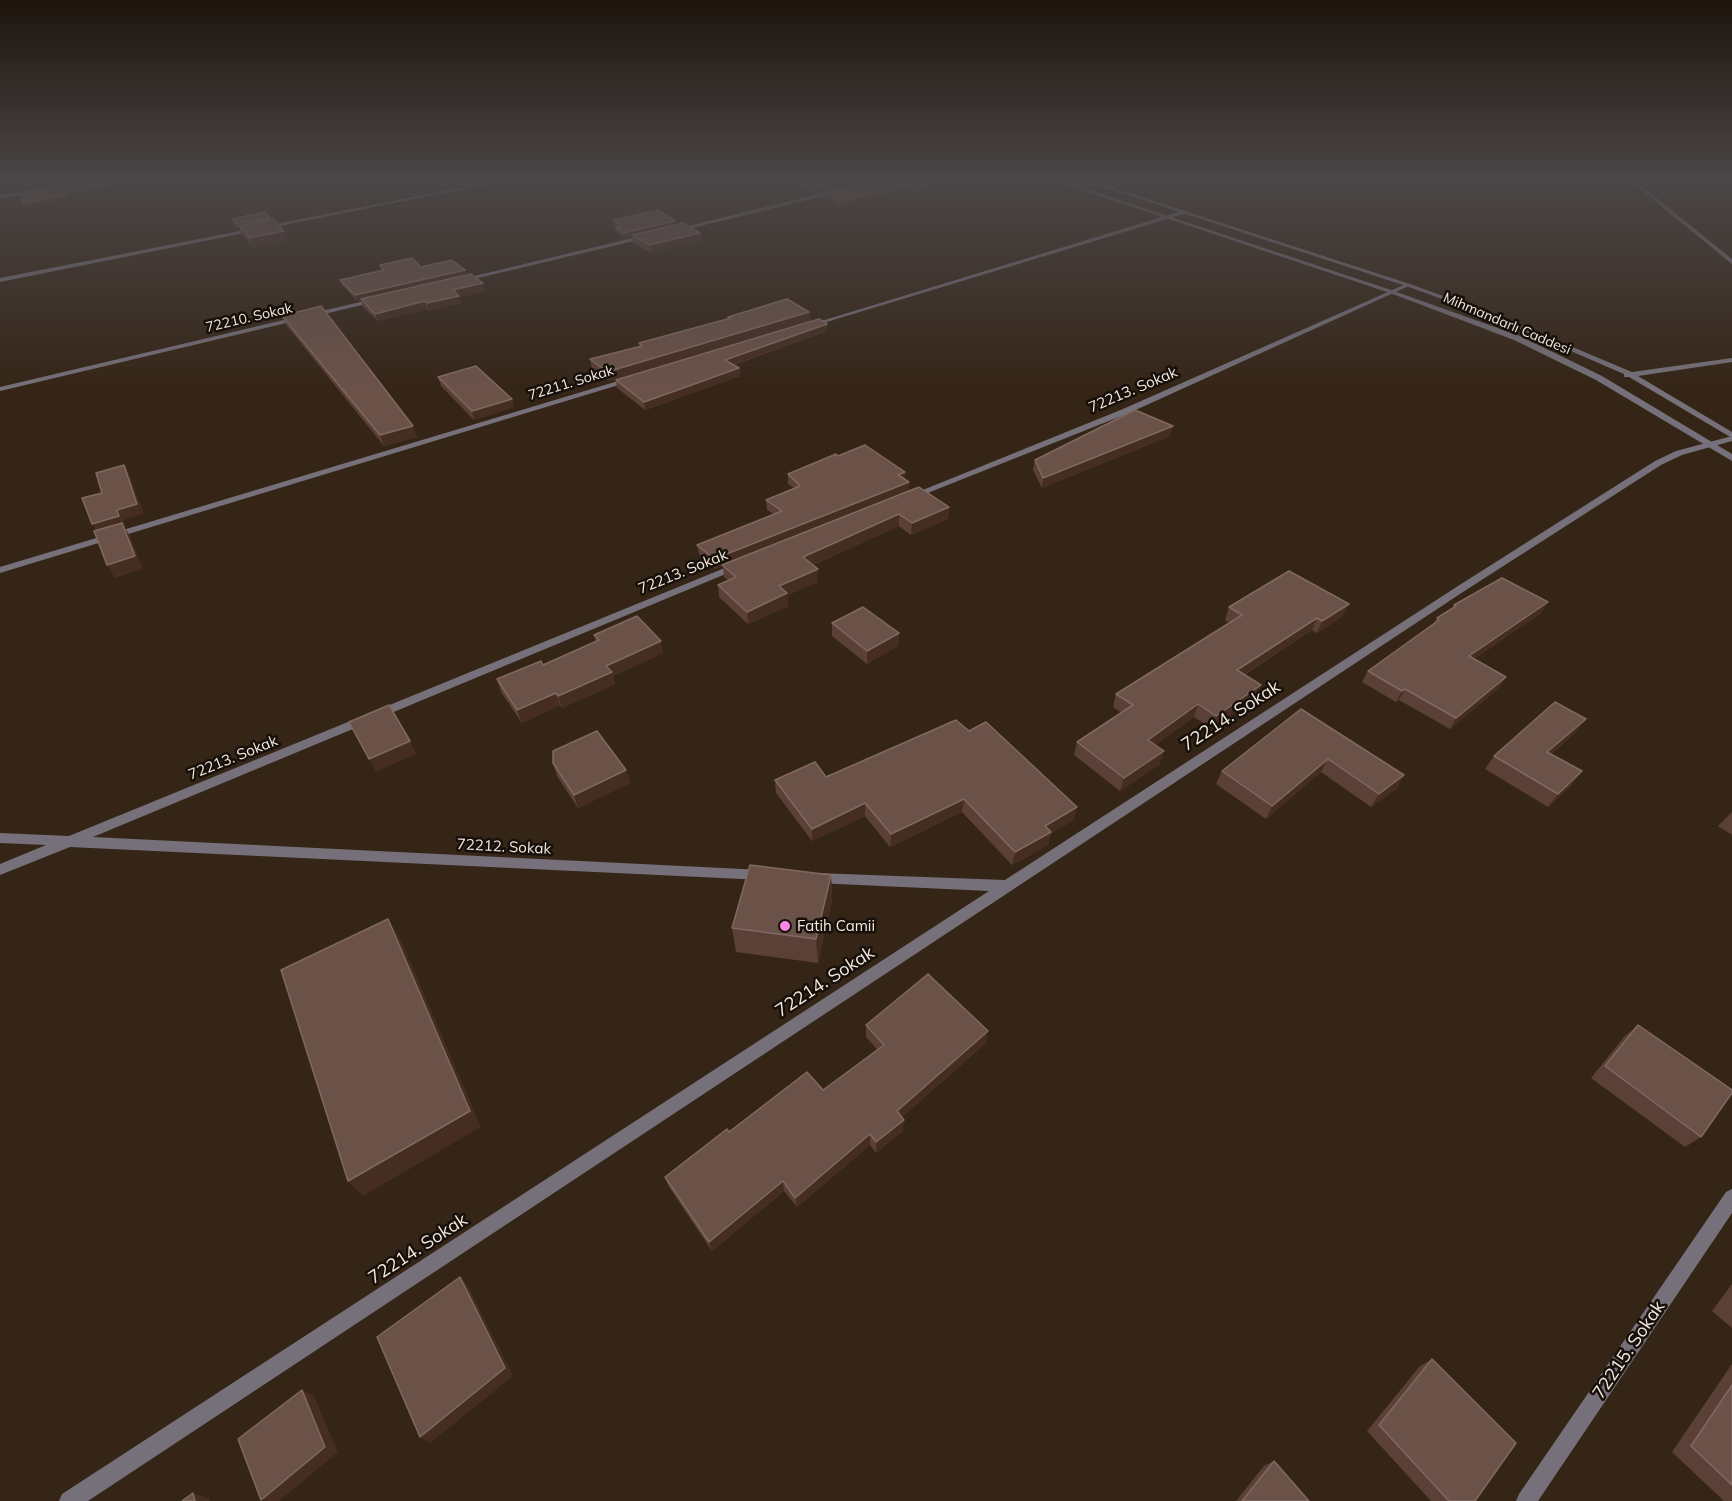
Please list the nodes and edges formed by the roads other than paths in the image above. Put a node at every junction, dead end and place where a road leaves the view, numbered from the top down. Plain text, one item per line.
1 (157, 249) edge
2 (593, 249) edge
3 (1063, 249) edge
4 (1264, 249) edge
5 (1298, 249) edge
6 (1716, 249) edge
7 (1732, 262) edge
8 (0, 280) edge
9 (456, 281) edge
10 (1408, 285) junction
11 (1392, 292) junction
12 (387, 298) edge
13 (802, 328) edge
14 (1732, 360) edge
15 (1630, 375) junction
16 (642, 376) edge
17 (1599, 378) junction
18 (0, 389) edge
19 (1732, 437) edge
20 (1708, 444) junction
21 (1732, 458) edge
22 (903, 499) edge
23 (748, 562) edge
24 (0, 570) edge
25 (0, 838) edge
26 (69, 842) junction
27 (0, 870) edge
28 (772, 876) edge
29 (807, 877) edge
30 (1007, 886) junction
31 (1732, 1198) edge
32 (69, 1501) edge
33 (1526, 1501) edge

1 - 8 street
2 - 9 street
3 - 13 street
4 - 11 street, Mihmandarlı Caddesi
5 - 10 street, Mihmandarlı Caddesi
6 - 7 street
10 - 11 street, 72213. Sokak
10 - 15 street, Mihmandarlı Caddesi
11 - 17 street, Mihmandarlı Caddesi
11 - 22 street, 72213. Sokak
12 - 18 street, 72210. Sokak
14 - 15 street
15 - 17 street
15 - 19 street, Mihmandarlı Caddesi
16 - 24 street, 72211. Sokak
17 - 20 street, Mihmandarlı Caddesi
19 - 20 street, 72214. Sokak
20 - 21 street, Mihmandarlı Caddesi
20 - 30 street, 72214. Sokak
23 - 26 street, 72213. Sokak
25 - 26 street, 72212. Sokak
26 - 27 street, 72213. Sokak
26 - 28 street, 72212. Sokak
29 - 30 street
30 - 32 street, 72214. Sokak
31 - 33 street, 72215. Sokak

